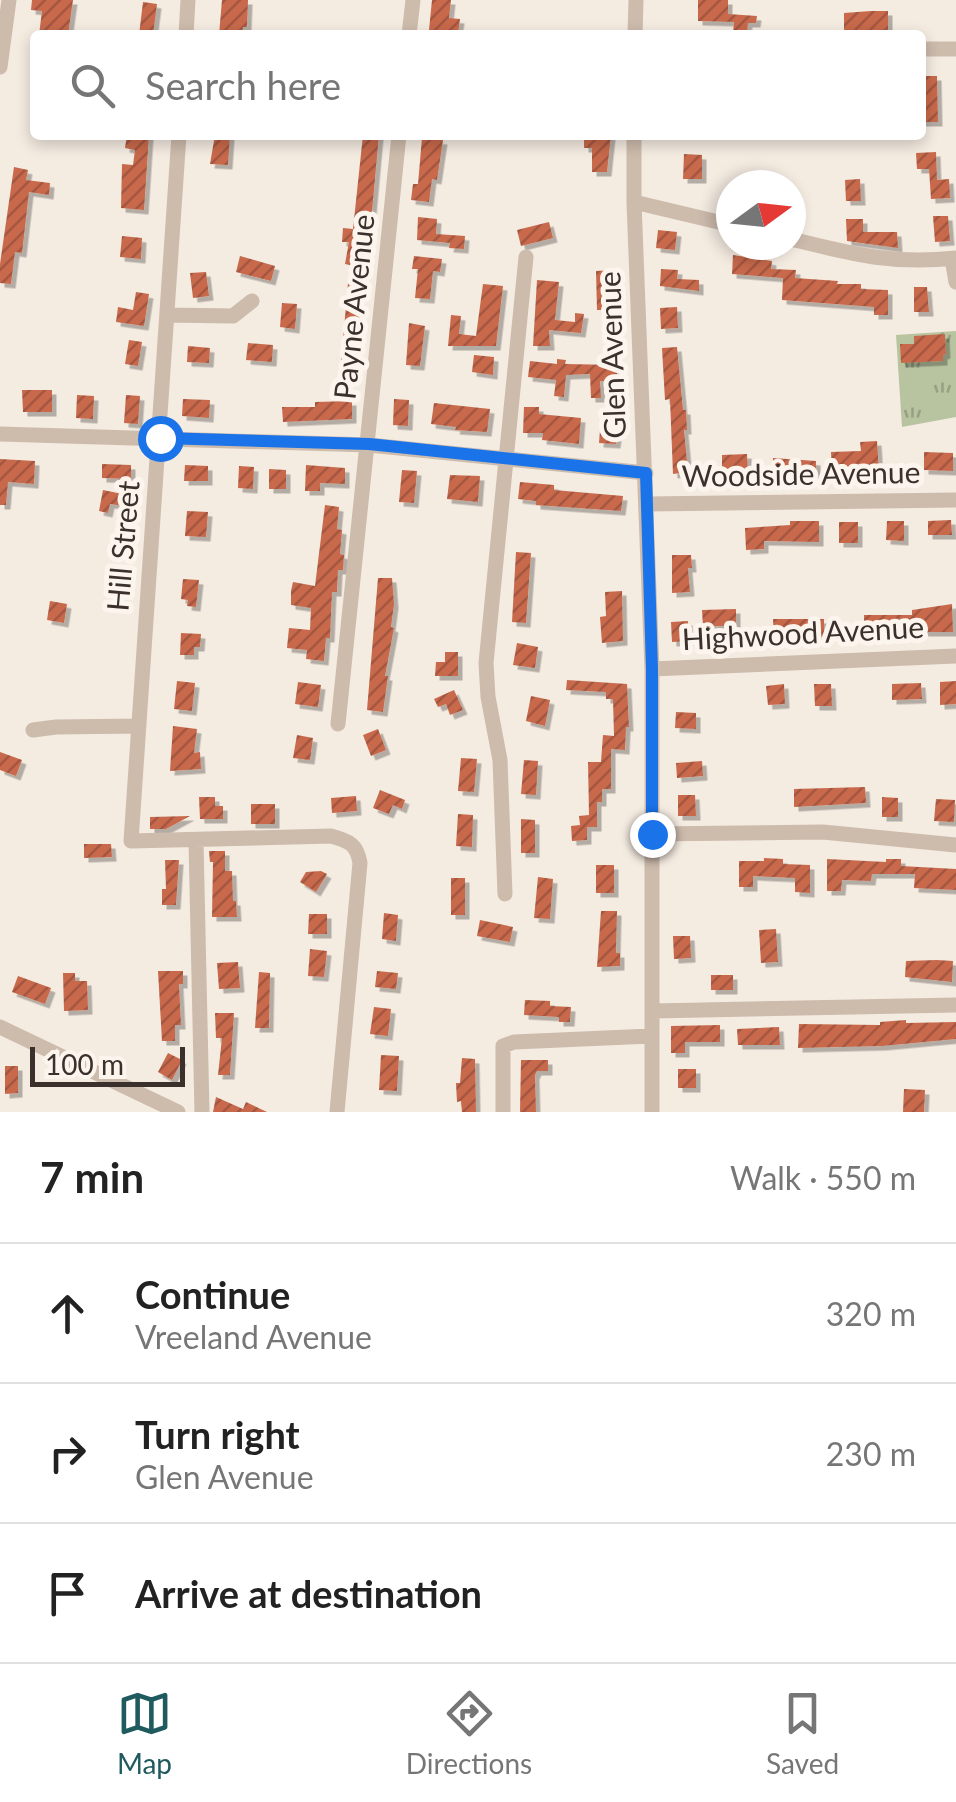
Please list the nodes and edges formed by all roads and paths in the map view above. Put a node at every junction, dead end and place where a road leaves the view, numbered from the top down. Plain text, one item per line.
1 (9, 0) edge
2 (188, 0) edge
3 (412, 0) edge
4 (636, 0) edge
5 (186, 30) edge
6 (409, 30) edge
7 (635, 30) edge
8 (926, 49) edge
9 (956, 49) edge
10 (0, 67) edge
11 (179, 140) edge
12 (399, 140) edge
13 (634, 140) edge
14 (634, 202) junction
15 (716, 221) edge
16 (806, 243) edge
17 (526, 257) dead end
18 (954, 258) edge
19 (956, 282) edge
20 (252, 301) dead end
21 (167, 315) junction
22 (0, 434) edge
23 (160, 438) junction
24 (369, 444) junction
25 (506, 459) junction
26 (646, 473) junction
27 (956, 500) edge
28 (648, 504) junction
29 (956, 656) edge
30 (652, 669) junction
31 (338, 724) dead end
32 (137, 726) junction
33 (34, 730) dead end
34 (652, 834) junction
35 (196, 842) junction
36 (956, 845) edge
37 (505, 894) dead end
38 (956, 1005) edge
39 (652, 1012) junction
40 (0, 1027) edge
41 (652, 1036) junction
42 (178, 1112) edge
43 (202, 1112) edge
44 (337, 1112) edge
45 (502, 1112) edge
46 (652, 1112) edge

1 - 10 street
2 - 5 street
3 - 6 street
4 - 7 street
8 - 9 street
11 - 21 street, Hill Street
12 - 24 street, Payne Avenue
13 - 14 street, Glen Avenue
14 - 15 street
14 - 26 street, Glen Avenue
16 - 18 street
17 - 25 street
18 - 19 street
20 - 21 street
21 - 23 street, Hill Street
22 - 23 street
23 - 24 street
23 - 32 street, Hill Street
24 - 25 street
24 - 31 street, Payne Avenue
25 - 26 street
25 - 37 street
26 - 28 street, Glen Avenue
27 - 28 street, Woodside Avenue
28 - 30 street, Glen Avenue
29 - 30 street, Highwood Avenue
30 - 34 street, Glen Avenue
32 - 33 street
32 - 35 street, Hill Street
34 - 36 street
34 - 39 street, Glen Avenue
35 - 43 street
35 - 44 street
38 - 39 street
39 - 41 street, Glen Avenue
40 - 42 street
41 - 45 street
41 - 46 street, Glen Avenue

